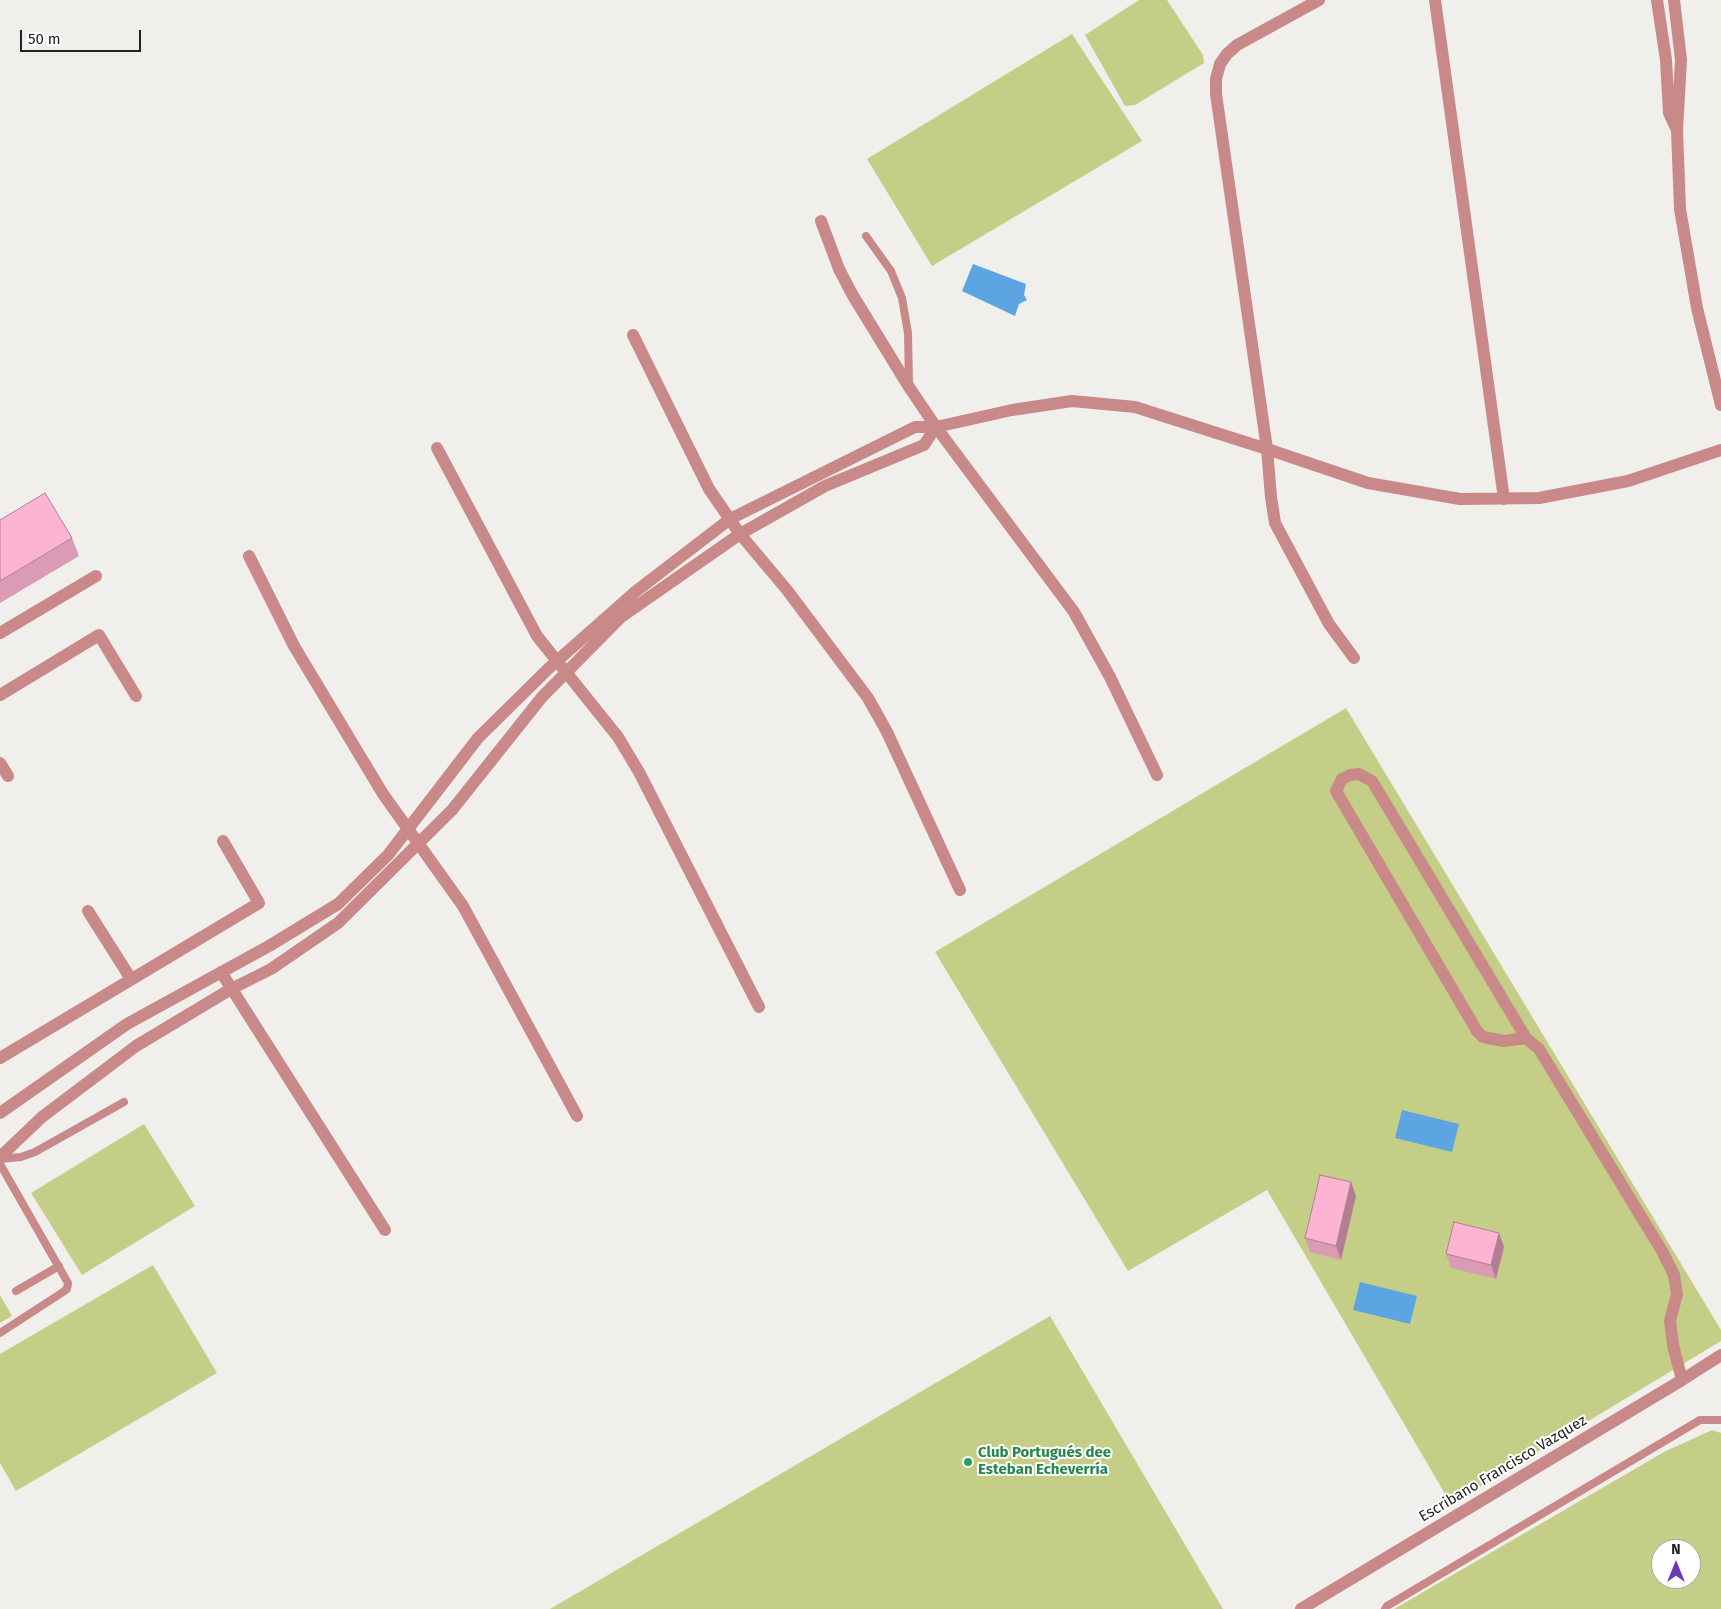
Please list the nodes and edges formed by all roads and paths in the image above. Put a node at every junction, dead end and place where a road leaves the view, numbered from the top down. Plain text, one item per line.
1 (1319, 0) edge
2 (1435, 0) edge
3 (1657, 0) edge
4 (1674, 0) edge
5 (1677, 130) junction
6 (821, 220) dead end
7 (866, 236) dead end
8 (633, 334) dead end
9 (909, 387) junction
10 (1721, 405) edge
11 (936, 427) junction
12 (437, 448) dead end
13 (1267, 449) junction
14 (1721, 450) edge
15 (1504, 499) junction
16 (730, 519) junction
17 (740, 534) junction
18 (249, 556) dead end
19 (96, 576) dead end
20 (0, 633) edge
21 (1354, 658) dead end
22 (557, 661) junction
23 (567, 672) junction
24 (0, 695) edge
25 (136, 696) dead end
26 (0, 763) edge
27 (1157, 774) dead end
28 (8, 776) dead end
29 (408, 829) junction
30 (223, 841) dead end
31 (418, 844) junction
32 (960, 890) dead end
33 (88, 911) dead end
34 (221, 972) junction
35 (132, 979) junction
36 (232, 989) junction
37 (759, 1007) dead end
38 (1526, 1038) junction
39 (0, 1058) edge
40 (124, 1102) dead end
41 (0, 1113) edge
42 (576, 1116) dead end
43 (0, 1158) edge
44 (0, 1164) edge
45 (385, 1230) dead end
46 (60, 1266) junction
47 (16, 1291) dead end
48 (0, 1333) edge
49 (1721, 1355) edge
50 (1682, 1380) junction
51 (1721, 1420) edge
52 (1301, 1609) edge
53 (1385, 1609) edge

1 - 13 street
2 - 15 street
3 - 5 street
4 - 5 street
5 - 10 street
6 - 9 street
7 - 9 lane
8 - 16 street
9 - 11 street
11 - 13 street
11 - 16 street
11 - 17 street
11 - 27 street
12 - 22 street
13 - 15 street
13 - 21 street
14 - 15 street
16 - 17 street
16 - 22 street
17 - 23 street
17 - 32 street
18 - 29 street
19 - 20 street
22 - 23 street
22 - 29 street
23 - 31 street
23 - 37 street
24 - 25 street
26 - 28 street
29 - 31 street
29 - 34 street
30 - 35 street
31 - 36 street
31 - 42 street
33 - 35 street
34 - 36 street
34 - 41 street
35 - 39 street
36 - 43 street
36 - 45 street
38 - 38 street
38 - 50 street
40 - 43 lane
44 - 46 lane
46 - 47 lane
46 - 48 lane
49 - 50 street, Escribano Francisco Vazquez
50 - 52 street, Escribano Francisco Vazquez
51 - 53 lane

